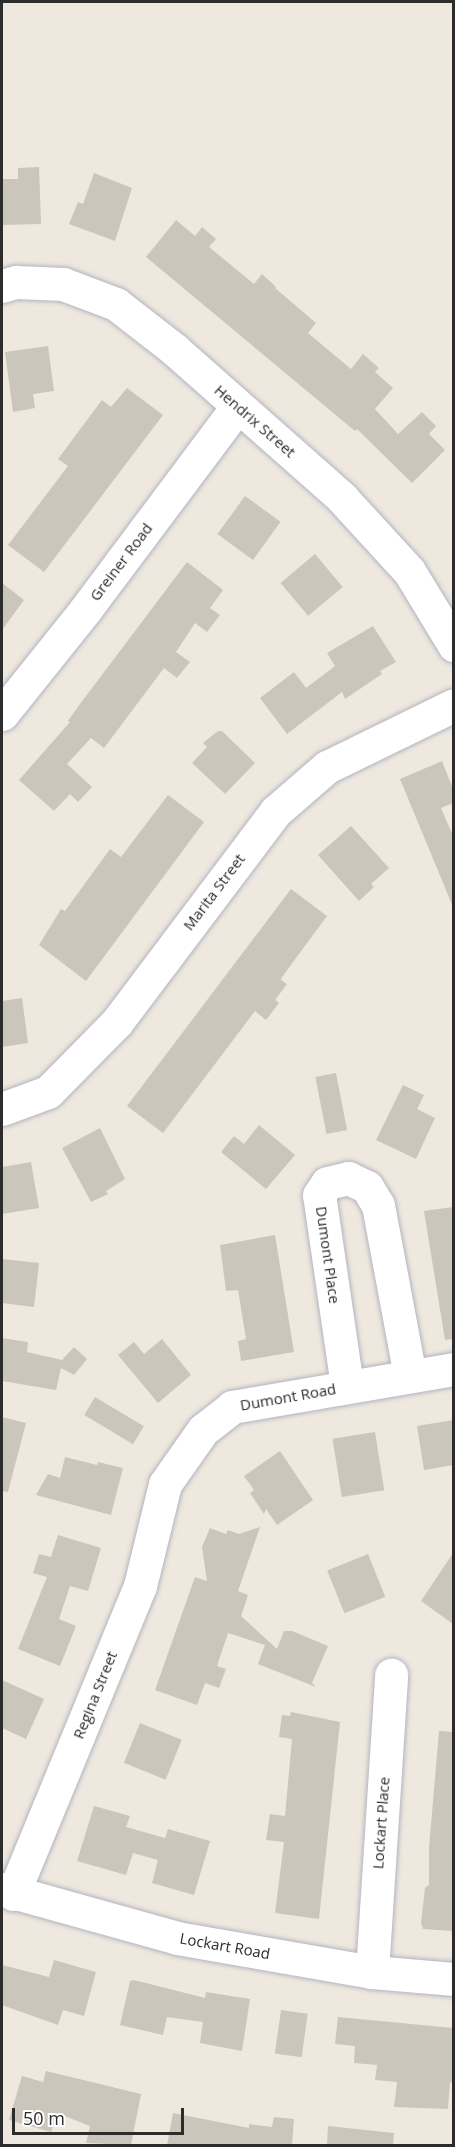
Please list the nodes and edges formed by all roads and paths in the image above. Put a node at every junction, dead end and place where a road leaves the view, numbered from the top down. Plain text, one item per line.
1 (2, 286) edge
2 (237, 407) junction
3 (453, 645) edge
4 (453, 705) edge
5 (2, 714) edge
6 (2, 1109) edge
7 (453, 1369) edge
8 (410, 1376) junction
9 (347, 1386) junction
10 (163, 1492) joint
11 (391, 1675) dead end
12 (7, 1892) edge
13 (372, 1972) junction
14 (453, 1979) edge

1 - 2 street, Hendrix Street
2 - 3 street, Hendrix Street
2 - 5 street, Greiner Road
4 - 6 street, Marita Street
7 - 8 street, Dumont Road
8 - 9 street, Dumont Road
8 - 9 street, Dumont Place
9 - 10 street, Dumont Road
10 - 12 street, Regina Street
11 - 13 street, Lockart Place
12 - 13 street, Lockart Road
13 - 14 street, Lockart Road

